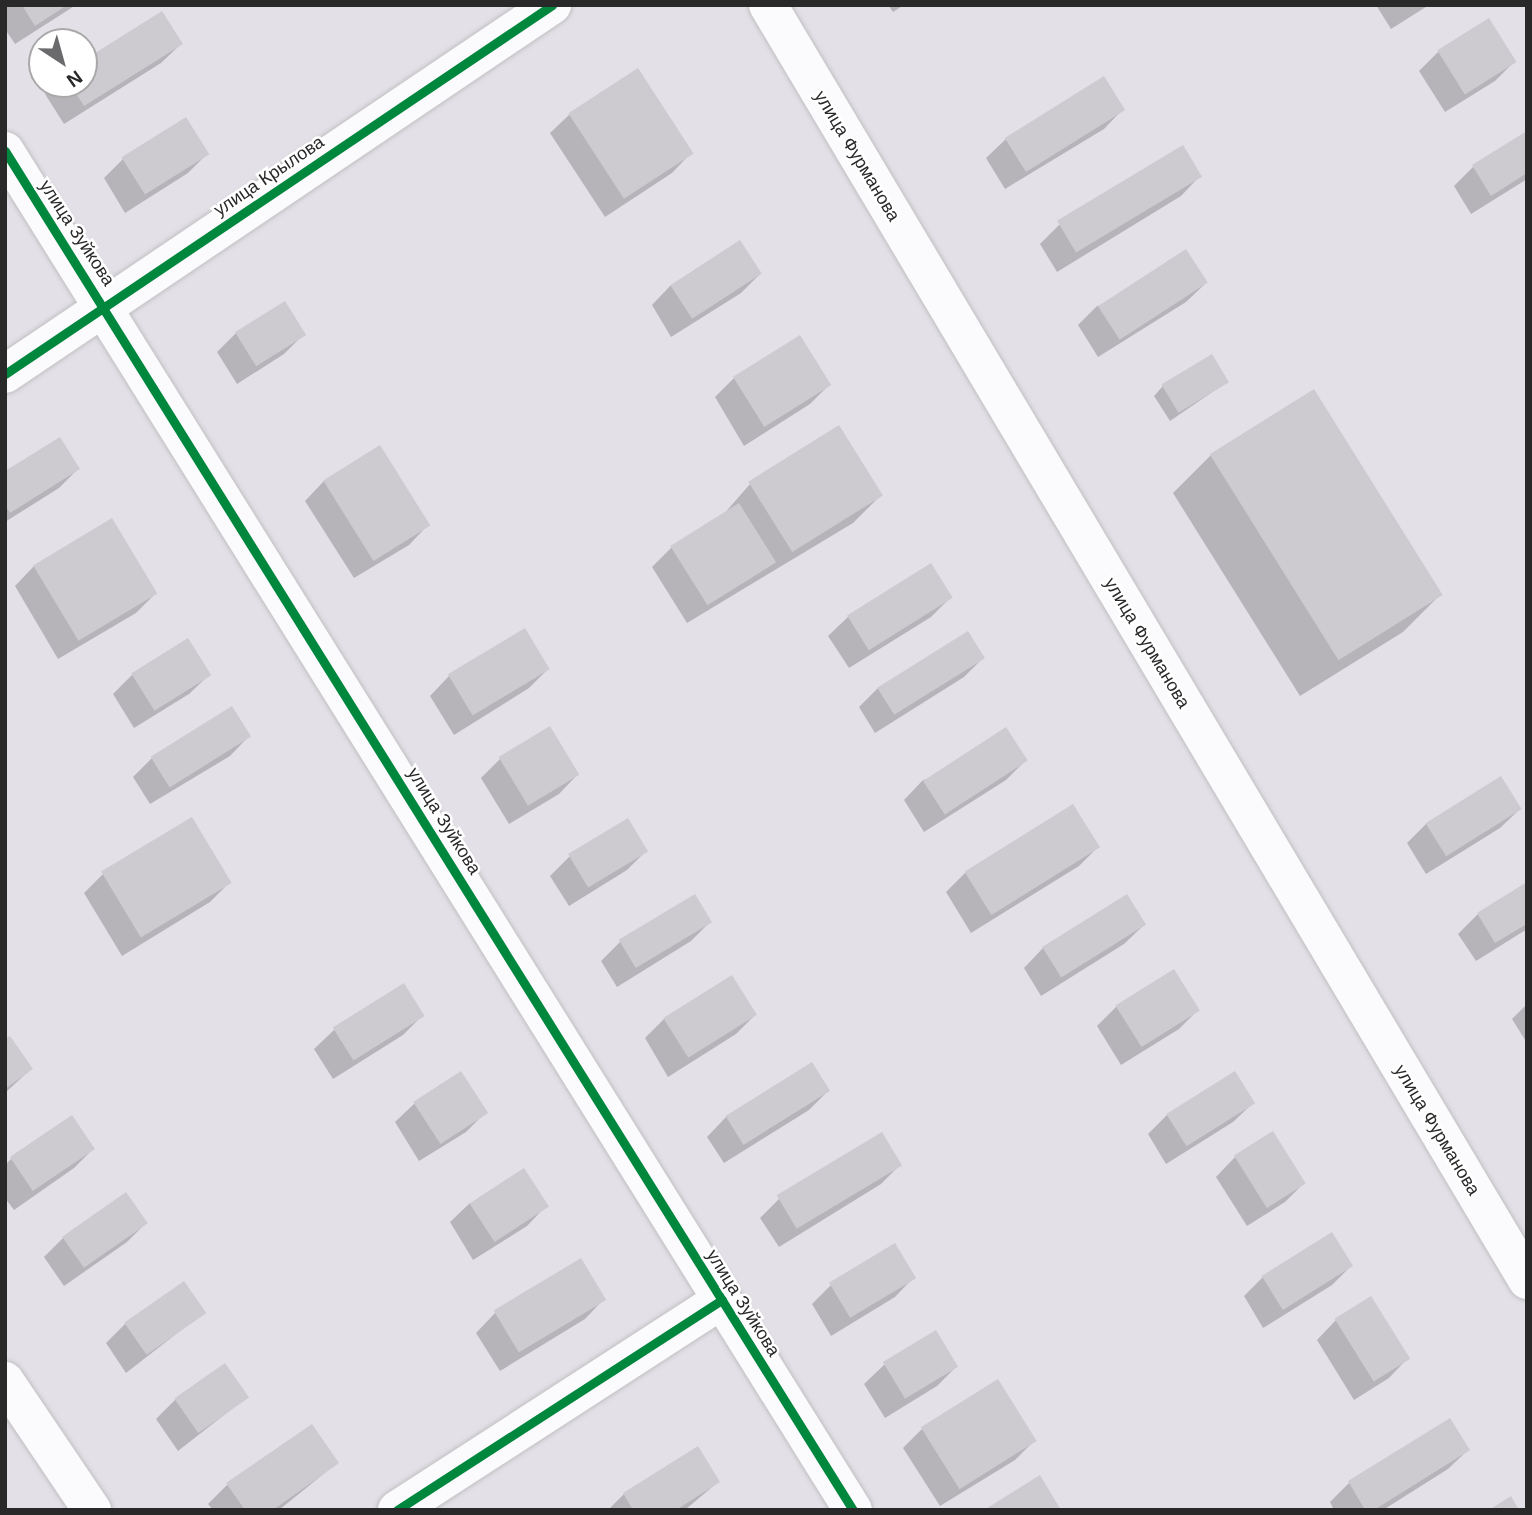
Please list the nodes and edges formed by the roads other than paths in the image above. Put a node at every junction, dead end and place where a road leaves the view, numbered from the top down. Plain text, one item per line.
1 (552, 5) edge
2 (768, 5) edge
3 (5, 151) edge
4 (106, 305) junction
5 (5, 374) edge
6 (1527, 1280) edge
7 (722, 1300) junction
8 (5, 1381) edge
9 (92, 1510) edge
10 (397, 1510) edge
11 (853, 1510) edge

1 - 4 street, улица Крылова
2 - 6 street, улица Фурманова
3 - 4 street, улица Зуйкова
4 - 5 street, улица Крылова
4 - 7 street, улица Зуйкова
7 - 10 street
7 - 11 street, улица Зуйкова
8 - 9 street

